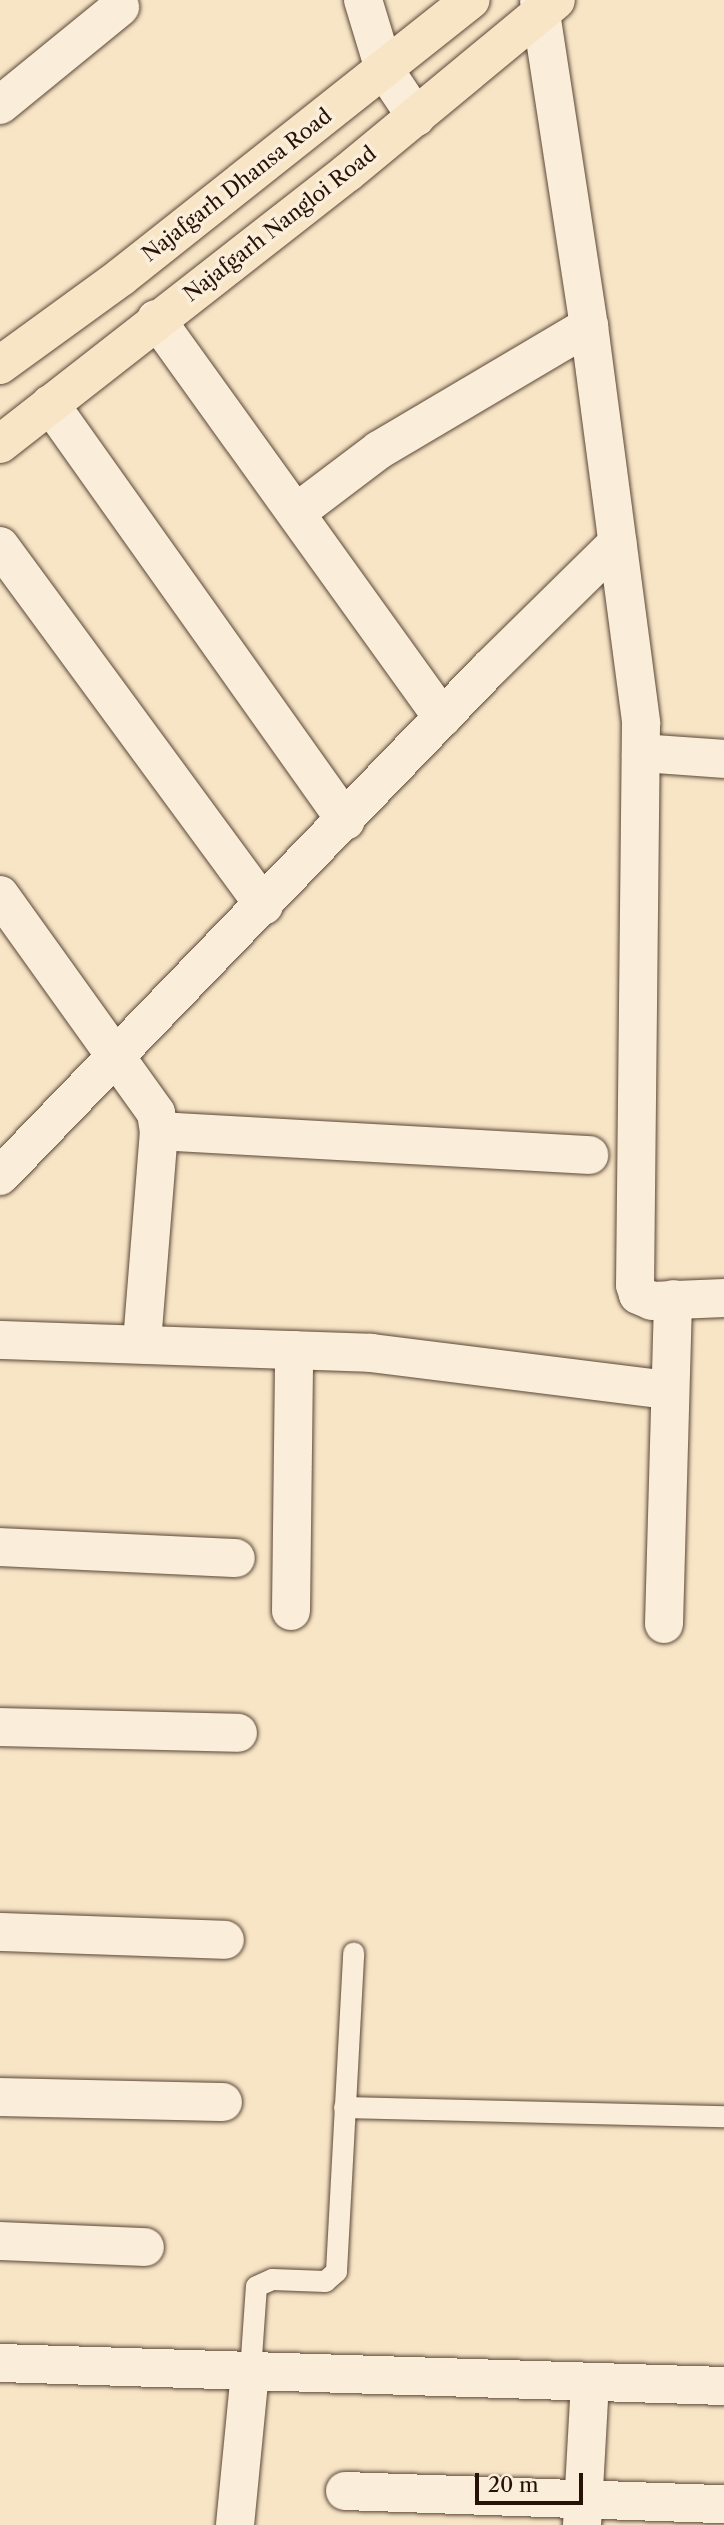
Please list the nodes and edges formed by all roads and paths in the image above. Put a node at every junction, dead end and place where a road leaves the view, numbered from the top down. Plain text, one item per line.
1 (363, 0) edge
2 (471, 0) edge
3 (546, 4) edge
4 (120, 7) dead end
5 (384, 69) junction
6 (0, 105) edge
7 (416, 117) junction
8 (156, 319) junction
9 (589, 326) junction
10 (0, 365) edge
11 (50, 404) junction
12 (0, 444) edge
13 (297, 512) junction
14 (617, 543) junction
15 (0, 546) edge
16 (443, 718) junction
17 (641, 753) junction
18 (724, 759) edge
19 (346, 821) junction
20 (0, 895) edge
21 (264, 905) junction
22 (117, 1056) junction
23 (159, 1131) junction
24 (589, 1155) dead end
25 (6, 1157) edge
26 (724, 1298) edge
27 (673, 1299) junction
28 (0, 1340) edge
29 (142, 1344) junction
30 (294, 1350) junction
31 (670, 1390) junction
32 (0, 1547) edge
33 (236, 1558) dead end
34 (291, 1611) dead end
35 (664, 1624) dead end
36 (0, 1727) edge
37 (238, 1733) dead end
38 (0, 1932) edge
39 (225, 1940) dead end
40 (353, 1952) dead end
41 (0, 2097) edge
42 (223, 2102) dead end
43 (344, 2107) junction
44 (724, 2116) edge
45 (0, 2241) edge
46 (145, 2247) dead end
47 (0, 2363) edge
48 (250, 2371) junction
49 (590, 2382) junction
50 (724, 2386) edge
51 (345, 2491) dead end
52 (724, 2504) edge
53 (583, 2511) edge
54 (235, 2525) edge

1 - 5 street
2 - 5 main road, Najafgarh Dhansa Road
3 - 7 main road, Najafgarh Nangloi Road
3 - 9 street
4 - 6 street
5 - 7 street
5 - 10 main road, Najafgarh Dhansa Road
7 - 8 main road, Najafgarh Nangloi Road
8 - 11 main road, Najafgarh Nangloi Road
8 - 13 street
9 - 13 street
9 - 14 street
11 - 12 main road, Najafgarh Nangloi Road
11 - 19 street
13 - 16 street
14 - 16 street
14 - 17 street
15 - 21 street
16 - 19 street
17 - 18 street
17 - 27 street
19 - 21 street
20 - 22 street
21 - 22 street
22 - 23 street
22 - 25 street
23 - 24 street
23 - 29 street
26 - 27 street
27 - 31 street
28 - 29 street
29 - 30 street
30 - 31 street
30 - 34 street
31 - 35 street
32 - 33 street
36 - 37 street
38 - 39 street
40 - 43 lane
41 - 42 street
43 - 44 lane
43 - 48 lane
45 - 46 street
47 - 48 street
48 - 49 street
48 - 54 street
49 - 50 street
49 - 53 street
51 - 53 street
52 - 53 street

